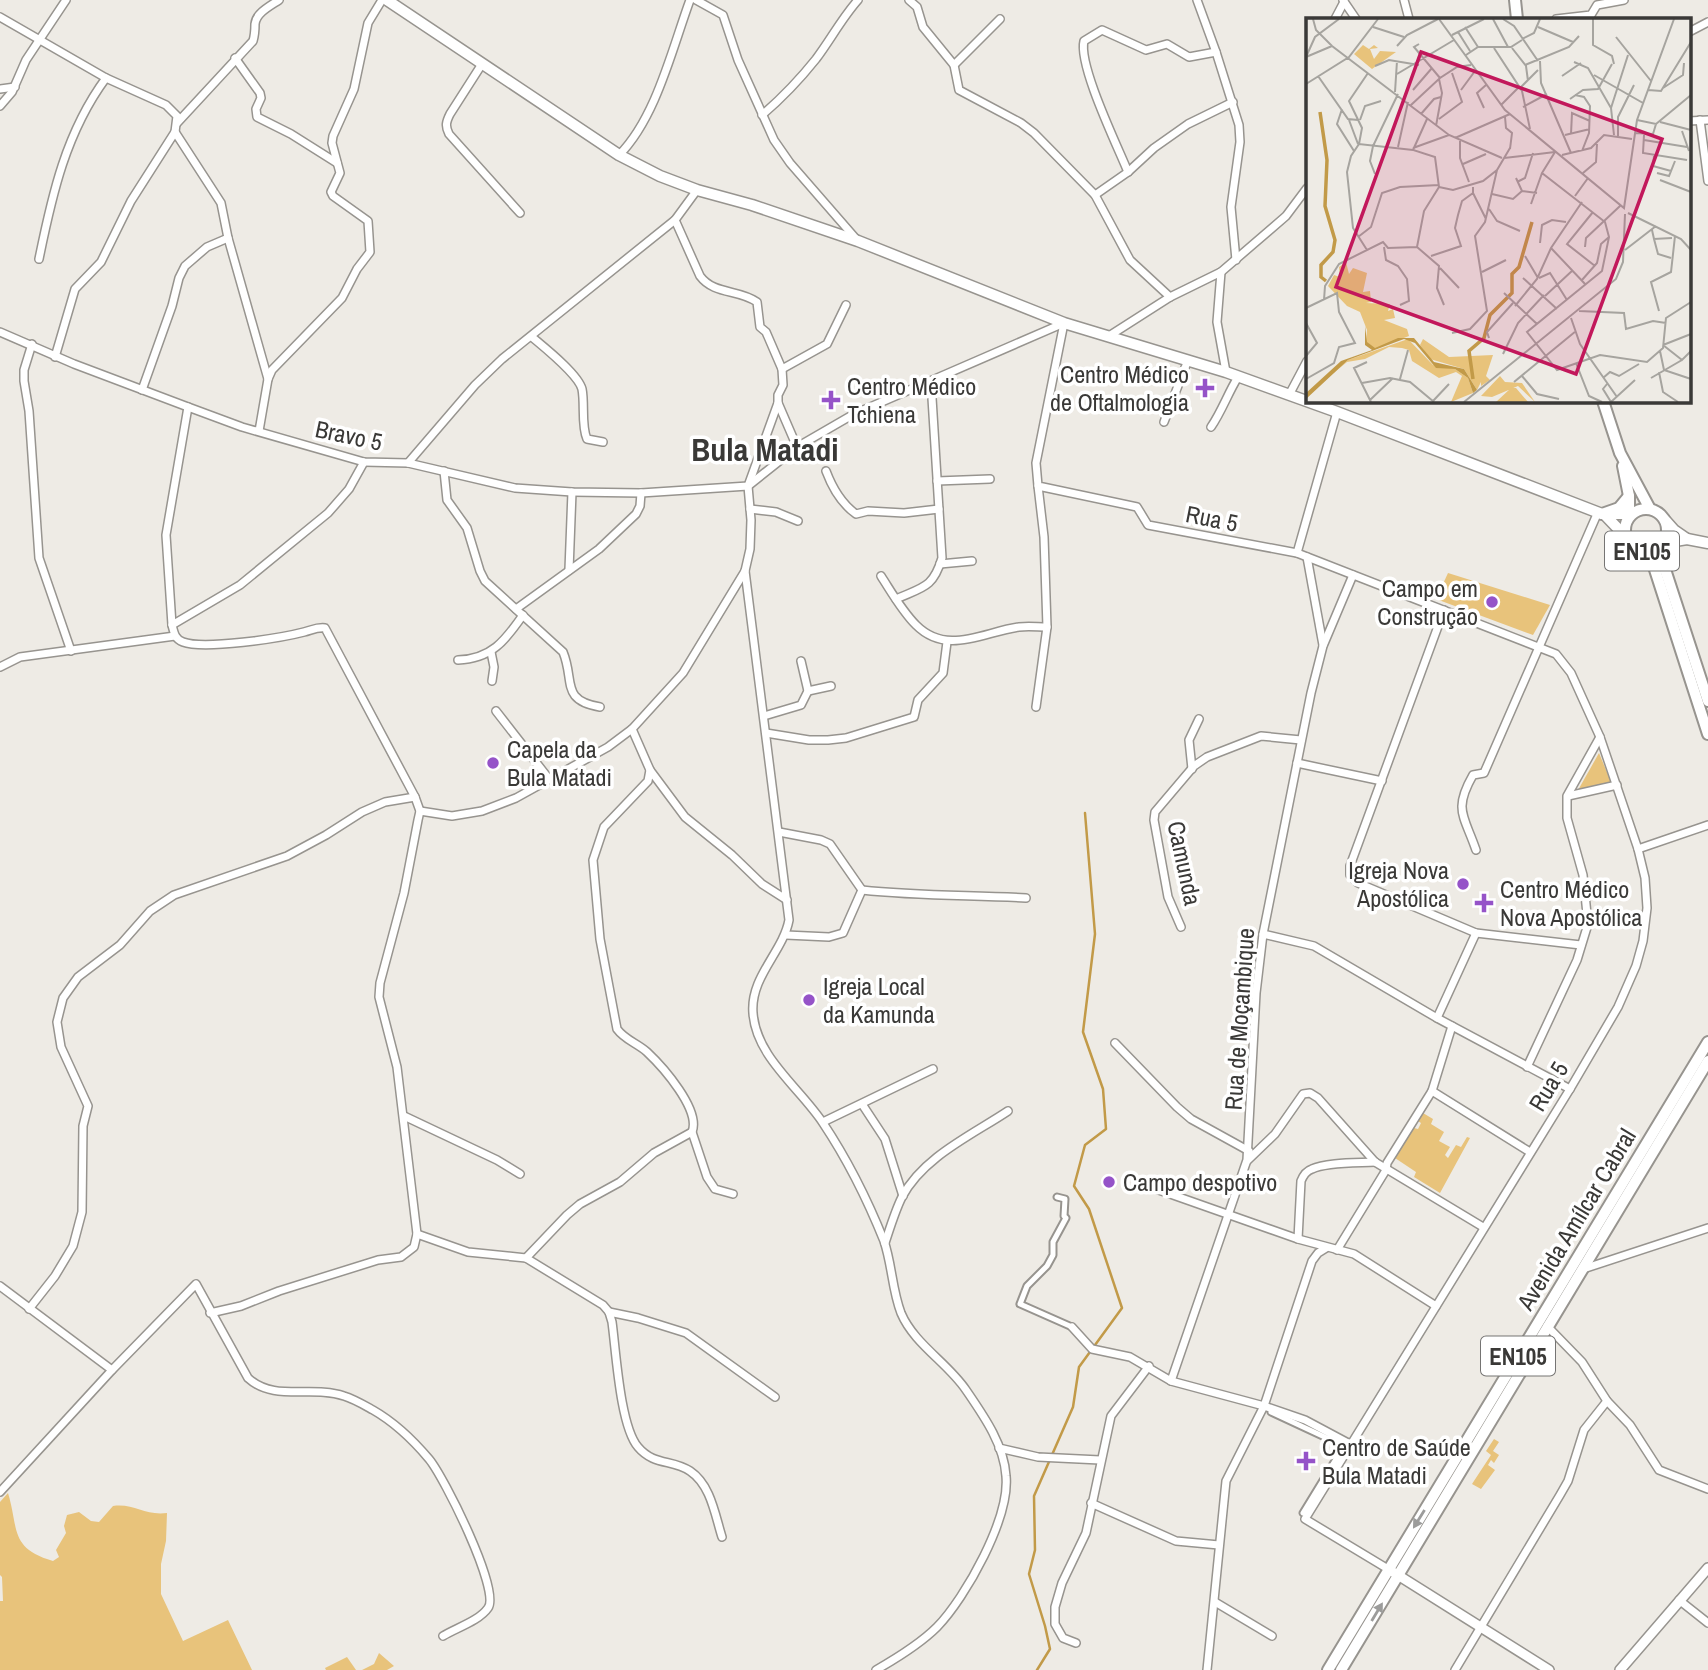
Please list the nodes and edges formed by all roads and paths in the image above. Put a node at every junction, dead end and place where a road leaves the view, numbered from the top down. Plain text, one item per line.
1 (66, 0) edge
2 (279, 0) edge
3 (385, 0) edge
4 (690, 0) edge
5 (696, 0) edge
6 (859, 0) edge
7 (909, 0) edge
8 (1197, 0) edge
9 (1404, 0) edge
10 (1516, 0) edge
11 (1624, 0) edge
12 (1343, 1) edge
13 (706, 2) edge
14 (0, 17) edge
15 (1591, 17) edge
16 (1335, 18) edge
17 (1355, 18) edge
18 (1409, 18) edge
19 (1517, 18) edge
20 (1574, 18) edge
21 (1000, 19) dead end
22 (1708, 22) edge
23 (1690, 31) edge
24 (41, 39) junction
25 (1216, 52) junction
26 (235, 58) junction
27 (482, 64) junction
28 (954, 65) junction
29 (106, 78) junction
30 (15, 88) junction
31 (0, 89) edge
32 (1233, 102) junction
33 (0, 106) edge
34 (762, 115) junction
35 (1704, 120) edge
36 (176, 127) junction
37 (619, 155) junction
38 (338, 164) junction
39 (1128, 172) junction
40 (1708, 181) edge
41 (1306, 189) edge
42 (696, 190) junction
43 (1095, 195) junction
44 (520, 214) dead end
45 (675, 220) junction
46 (228, 238) junction
47 (858, 241) junction
48 (39, 259) dead end
49 (1236, 260) junction
50 (1221, 272) junction
51 (1170, 297) junction
52 (846, 305) dead end
53 (1064, 323) junction
54 (0, 332) edge
55 (1109, 336) junction
56 (532, 337) junction
57 (32, 344) junction
58 (55, 356) junction
59 (1188, 360) junction
60 (1306, 364) edge
61 (782, 369) junction
62 (1226, 372) junction
63 (1238, 377) junction
64 (268, 379) junction
65 (931, 382) junction
66 (142, 390) junction
67 (1289, 395) junction
68 (1306, 401) edge
69 (1309, 402) edge
70 (1603, 402) edge
71 (778, 403) junction
72 (188, 407) junction
73 (1337, 412) junction
74 (1164, 422) dead end
75 (1211, 427) dead end
76 (259, 431) junction
77 (603, 442) dead end
78 (797, 447) junction
79 (1620, 453) junction
80 (364, 463) junction
81 (408, 463) junction
82 (444, 471) junction
83 (826, 471) dead end
84 (990, 479) dead end
85 (937, 481) junction
86 (748, 486) junction
87 (1038, 486) junction
88 (572, 492) junction
89 (641, 493) junction
90 (1629, 496) junction
91 (750, 509) junction
92 (939, 509) junction
93 (1650, 509) junction
94 (1602, 514) junction
95 (1629, 514) junction
96 (1666, 521) junction
97 (799, 522) dead end
98 (1628, 539) junction
99 (1687, 539) junction
100 (1708, 543) edge
101 (1657, 547) junction
102 (1297, 553) junction
103 (1307, 557) junction
104 (972, 561) dead end
105 (940, 564) junction
106 (569, 570) junction
107 (745, 571) junction
108 (1353, 575) junction
109 (881, 576) dead end
110 (896, 599) junction
111 (516, 609) junction
112 (1444, 610) junction
113 (523, 615) junction
114 (172, 625) junction
115 (1047, 627) junction
116 (175, 636) junction
117 (947, 642) junction
118 (1324, 646) junction
119 (1541, 647) junction
120 (71, 651) junction
121 (491, 652) junction
122 (458, 660) dead end
123 (801, 661) dead end
124 (0, 667) edge
125 (492, 681) dead end
126 (831, 687) dead end
127 (808, 691) junction
128 (1708, 701) edge
129 (600, 707) dead end
130 (1036, 707) dead end
131 (496, 711) dead end
132 (764, 716) junction
133 (1199, 719) dead end
134 (632, 729) junction
135 (766, 733) junction
136 (1708, 734) edge
137 (1600, 737) junction
138 (1301, 740) junction
139 (1297, 762) junction
140 (1192, 769) junction
141 (650, 770) junction
142 (549, 779) junction
143 (1382, 781) junction
144 (1617, 785) junction
145 (1567, 796) junction
146 (415, 797) junction
147 (420, 811) junction
148 (1708, 825) edge
149 (779, 832) junction
150 (1638, 849) junction
151 (1476, 850) dead end
152 (862, 890) junction
153 (1026, 898) dead end
154 (787, 900) junction
155 (1181, 927) dead end
156 (1476, 933) junction
157 (1263, 934) junction
158 (786, 935) junction
159 (1581, 946) junction
160 (1437, 1018) junction
161 (1452, 1026) junction
162 (1708, 1042) edge
163 (1115, 1043) dead end
164 (1708, 1061) edge
165 (1527, 1067) junction
166 (933, 1069) dead end
167 (1570, 1089) junction
168 (1432, 1091) junction
169 (862, 1104) junction
170 (1008, 1111) dead end
171 (404, 1116) junction
172 (823, 1122) junction
173 (692, 1132) junction
174 (1250, 1151) junction
175 (1530, 1153) junction
176 (1247, 1160) junction
177 (1375, 1162) junction
178 (1386, 1170) junction
179 (520, 1174) dead end
180 (1156, 1189) dead end
181 (733, 1194) dead end
182 (903, 1196) junction
183 (1057, 1197) dead end
184 (1230, 1214) junction
185 (1483, 1227) junction
186 (1708, 1228) edge
187 (417, 1234) junction
188 (1298, 1239) junction
189 (884, 1243) junction
190 (1325, 1248) junction
191 (1337, 1250) junction
192 (526, 1258) junction
193 (1582, 1270) junction
194 (0, 1286) edge
195 (1436, 1306) junction
196 (29, 1309) junction
197 (609, 1312) junction
198 (210, 1313) junction
199 (1547, 1326) junction
200 (1072, 1327) joint
201 (1149, 1366) junction
202 (112, 1370) junction
203 (1171, 1381) junction
204 (775, 1397) dead end
205 (1607, 1401) junction
206 (1264, 1406) junction
207 (1271, 1412) dead end
208 (1350, 1444) junction
209 (999, 1448) junction
210 (1100, 1460) junction
211 (1708, 1489) edge
212 (0, 1492) edge
213 (1091, 1503) junction
214 (1304, 1516) junction
215 (722, 1537) dead end
216 (1219, 1545) junction
217 (1708, 1568) edge
218 (1388, 1569) junction
219 (1399, 1576) junction
220 (1679, 1600) junction
221 (1215, 1602) junction
222 (1708, 1623) edge
223 (1482, 1628) junction
224 (443, 1636) dead end
225 (1272, 1636) dead end
226 (1076, 1643) dead end
227 (876, 1670) edge
228 (1207, 1670) edge
229 (1328, 1670) edge
230 (1341, 1670) edge
231 (1455, 1670) edge
232 (1549, 1670) edge
233 (1620, 1670) edge

1 - 24 street
2 - 26 street
3 - 27 main road
3 - 38 street
4 - 37 street
5 - 13 street
6 - 34 street
7 - 28 street
8 - 25 street
9 - 18 street
10 - 19 main road
11 - 15 street
12 - 16 street
12 - 17 street
13 - 34 street
14 - 24 street
15 - 20 street
21 - 28 street
22 - 23 street
24 - 29 street
24 - 30 street
25 - 32 street
25 - 39 street
26 - 36 street
26 - 38 street
27 - 37 main road
27 - 44 street
28 - 43 street
29 - 36 street
29 - 48 street
30 - 31 street
30 - 33 street
32 - 39 street
32 - 49 street
34 - 47 street
35 - 40 street
36 - 46 street
36 - 58 street
37 - 42 main road
38 - 64 street
39 - 43 street
41 - 49 street
42 - 45 street
42 - 47 main road
43 - 51 street
45 - 56 street
45 - 61 street
46 - 64 street
46 - 66 street
47 - 53 main road
49 - 50 street
50 - 51 street
50 - 62 street
51 - 55 street
52 - 61 street
53 - 55 main road
53 - 65 street
53 - 87 street
54 - 57 street, Bravo 5
55 - 59 main road
56 - 77 street
56 - 81 street
57 - 58 street, Bravo 5
57 - 120 street
58 - 66 street, Bravo 5
59 - 62 main road
59 - 74 street
60 - 67 street
61 - 71 street
62 - 63 main road
63 - 67 main road
63 - 75 street
64 - 76 street
65 - 78 street
65 - 85 street
66 - 72 street, Bravo 5
67 - 68 main road
69 - 73 main road
70 - 79 main road, EN105
71 - 78 street
71 - 86 street
72 - 76 street, Bravo 5
72 - 114 street
73 - 94 main road
73 - 102 street
76 - 80 street, Bravo 5
78 - 86 street
79 - 90 main road, EN105
79 - 93 main road, EN105
80 - 81 street, Bravo 5
80 - 114 street
81 - 82 street, Bravo 5
82 - 88 street, Bravo 5
82 - 111 street
83 - 92 street
84 - 85 street
85 - 92 street
86 - 89 street, Bravo 5
86 - 91 street
87 - 102 street, Rua 5
87 - 115 street
88 - 89 street, Bravo 5
88 - 106 street
89 - 106 street
90 - 94 main road
90 - 95 main road, EN105
91 - 97 street
91 - 107 street
92 - 105 street
93 - 95 main road, EN105
93 - 96 main road, EN105
94 - 95 main road
94 - 98 main road
94 - 119 street
95 - 98 main road, EN105
96 - 99 main road
96 - 101 main road, EN105
98 - 101 main road, EN105
99 - 100 main road
99 - 101 main road
101 - 128 main road, EN105
101 - 136 main road, EN105
102 - 103 street, Rua 5
103 - 108 street, Rua 5
103 - 118 street
104 - 105 street
105 - 110 street
106 - 111 street
107 - 132 street
107 - 134 street
108 - 112 street, Rua 5
108 - 118 street, Rua de Moçambique
109 - 110 street
110 - 117 street
111 - 113 street
112 - 119 street, Rua 5
112 - 143 street
113 - 121 street
113 - 129 street
114 - 116 street
115 - 117 street
115 - 130 street
116 - 120 street
116 - 146 street
117 - 135 street
118 - 138 street, Rua de Moçambique
119 - 137 street, Rua 5
119 - 151 street
120 - 124 street
121 - 122 street
121 - 125 street
123 - 127 street
126 - 127 street
127 - 132 street
131 - 142 street
132 - 135 street
133 - 140 street
134 - 141 street
134 - 142 street
135 - 149 street
137 - 144 street, Rua 5
137 - 145 street
138 - 139 street, Rua de Moçambique
138 - 140 street, Camunda
139 - 143 street
139 - 157 street, Rua de Moçambique
140 - 155 street, Camunda
141 - 154 street
141 - 173 street
142 - 147 street
143 - 156 street
144 - 145 street
144 - 150 street, Rua 5
145 - 159 street
146 - 147 street
146 - 196 street
147 - 171 street
148 - 150 street
149 - 152 street
149 - 154 street
150 - 167 street, Rua 5
152 - 153 street
152 - 158 street
154 - 158 street
156 - 159 street
156 - 160 street
157 - 160 street
157 - 174 street, Rua de Moçambique
158 - 172 street
159 - 165 street
160 - 161 street
161 - 165 street
161 - 168 street
162 -> 218 main road, Avenida Amílcar Cabral / EN105
163 - 174 street
164 - 193 main road, Avenida Amílcar Cabral / EN105
165 - 167 street
166 - 169 street
167 - 175 street, Rua 5
168 - 175 street
168 - 178 street
169 - 172 street
169 - 182 street
170 - 182 street
171 - 179 street
171 - 187 street
172 - 189 street
173 - 181 street
173 - 192 street
174 - 176 street, Rua de Moçambique
175 - 185 street, Rua 5
176 - 177 street
176 - 184 street, Rua de Moçambique
177 - 178 street
177 - 188 street
178 - 185 street
178 - 191 street
180 - 184 street
182 - 189 street
183 - 200 street
184 - 188 street
184 - 203 street, Rua de Moçambique
185 - 195 street, Rua 5
186 - 193 street
187 - 192 street
187 - 198 street
188 - 190 street
189 - 209 street
190 - 191 street
190 - 206 street
191 - 195 street
192 - 197 street
193 - 199 main road, Avenida Amílcar Cabral / EN105
194 - 196 street
195 - 208 street, Rua 5
196 - 202 street
197 - 204 street
197 - 215 street
198 - 202 street
198 - 224 street
199 - 205 street
199 - 219 main road, Avenida Amílcar Cabral / EN105
200 - 201 street
201 - 203 street
201 - 210 street
202 - 212 street
203 - 206 street
205 - 211 street
205 - 223 street
206 - 208 street
206 - 216 street
207 - 214 street
208 - 214 street, Rua 5
209 - 210 street
209 - 227 street
210 - 213 street
213 - 216 street
213 - 226 street
214 - 218 street
216 - 221 street
217 - 220 street
218 - 219 street
218 - 229 main road, Avenida Amílcar Cabral / EN105
219 - 223 street
230 -> 219 main road, Avenida Amílcar Cabral / EN105
220 - 222 street
220 - 233 street
221 - 225 street
221 - 228 street
223 - 231 street
223 - 232 street

